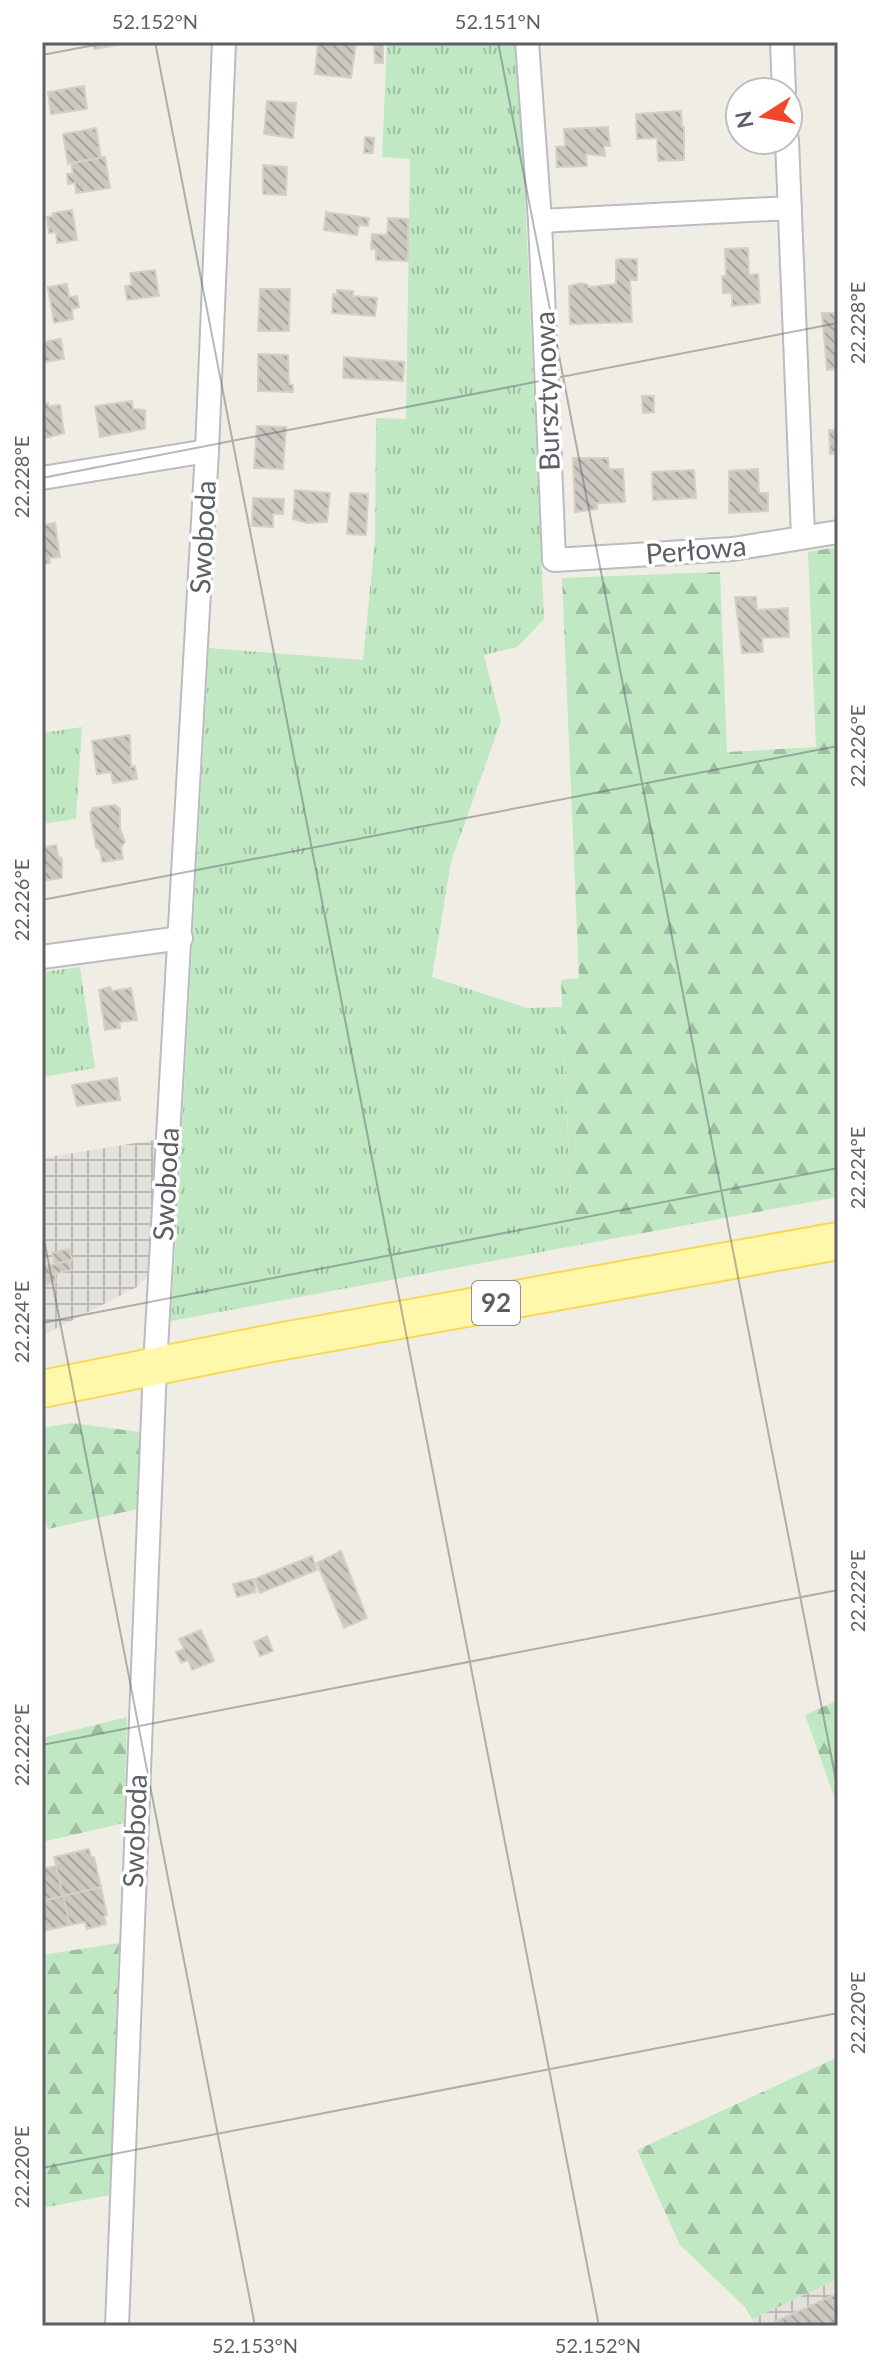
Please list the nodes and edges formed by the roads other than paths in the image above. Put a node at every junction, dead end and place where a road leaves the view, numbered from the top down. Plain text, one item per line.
1 (224, 42) edge
2 (527, 42) edge
3 (782, 42) edge
4 (783, 76) edge
5 (788, 156) edge
6 (790, 208) junction
7 (540, 221) junction
8 (207, 451) junction
9 (42, 478) edge
10 (838, 532) edge
11 (803, 536) junction
12 (554, 560) joint
13 (181, 938) junction
14 (42, 957) edge
15 (838, 1241) edge
16 (155, 1366) junction
17 (42, 1389) edge
18 (117, 2326) edge

1 - 8 street, Swoboda
2 - 7 street, Bursztynowa
3 - 4 street
5 - 6 street
6 - 7 street
6 - 11 street
7 - 12 street, Bursztynowa
8 - 9 street
8 - 13 street, Swoboda
10 - 11 street, Perłowa
11 - 12 street, Perłowa
13 - 14 street
13 - 16 street, Swoboda
15 - 16 main road, 92
16 - 17 main road, 92
16 - 18 street, Swoboda

